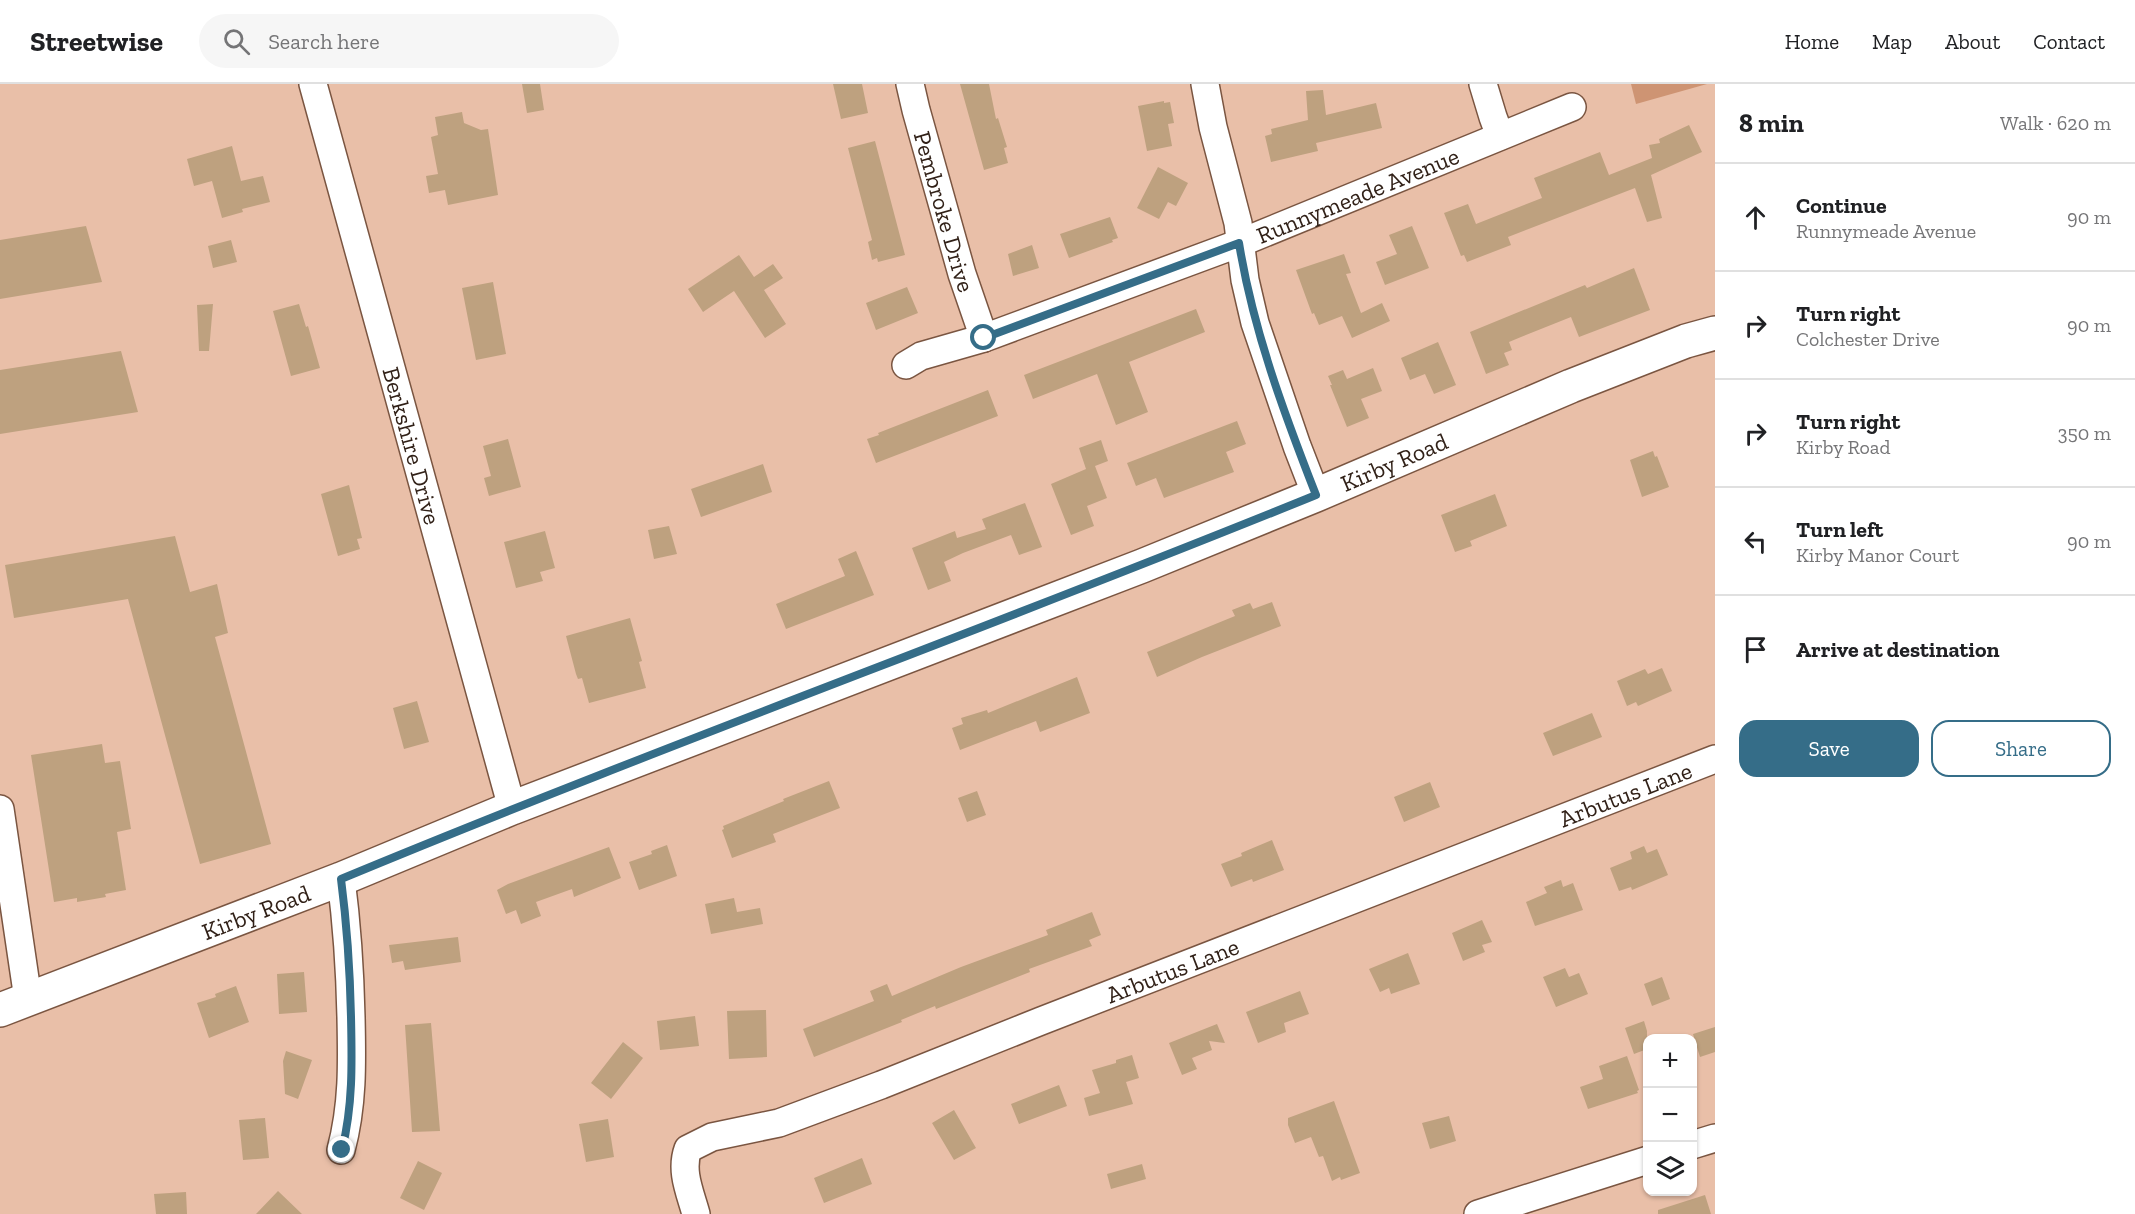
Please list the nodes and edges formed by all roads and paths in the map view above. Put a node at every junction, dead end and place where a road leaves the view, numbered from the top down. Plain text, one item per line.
1 (313, 84) edge
2 (910, 84) edge
3 (1205, 84) edge
4 (1484, 84) edge
5 (1572, 107) dead end
6 (1500, 136) junction
7 (1239, 243) junction
8 (1715, 333) edge
9 (984, 338) junction
10 (906, 366) dead end
11 (1316, 495) junction
12 (1715, 759) edge
13 (512, 808) junction
14 (0, 809) edge
15 (341, 879) junction
16 (14, 1004) edge
17 (1715, 1138) edge
18 (1697, 1143) edge
19 (342, 1150) dead end
20 (1643, 1161) edge
21 (696, 1214) edge
22 (1478, 1214) edge

1 - 13 street, Berkshire Drive
2 - 9 street, Pembroke Drive
3 - 7 street
4 - 6 street
5 - 6 street, Runnymeade Avenue
6 - 7 street, Runnymeade Avenue
7 - 9 street, Runnymeade Avenue
7 - 11 street
8 - 11 main road, Kirby Road
9 - 10 street, Runnymeade Avenue
11 - 13 main road, Kirby Road
12 - 21 street, Arbutus Lane
13 - 15 main road, Kirby Road
14 - 16 street
15 - 16 main road, Kirby Road
15 - 19 street
17 - 18 street
20 - 22 street

